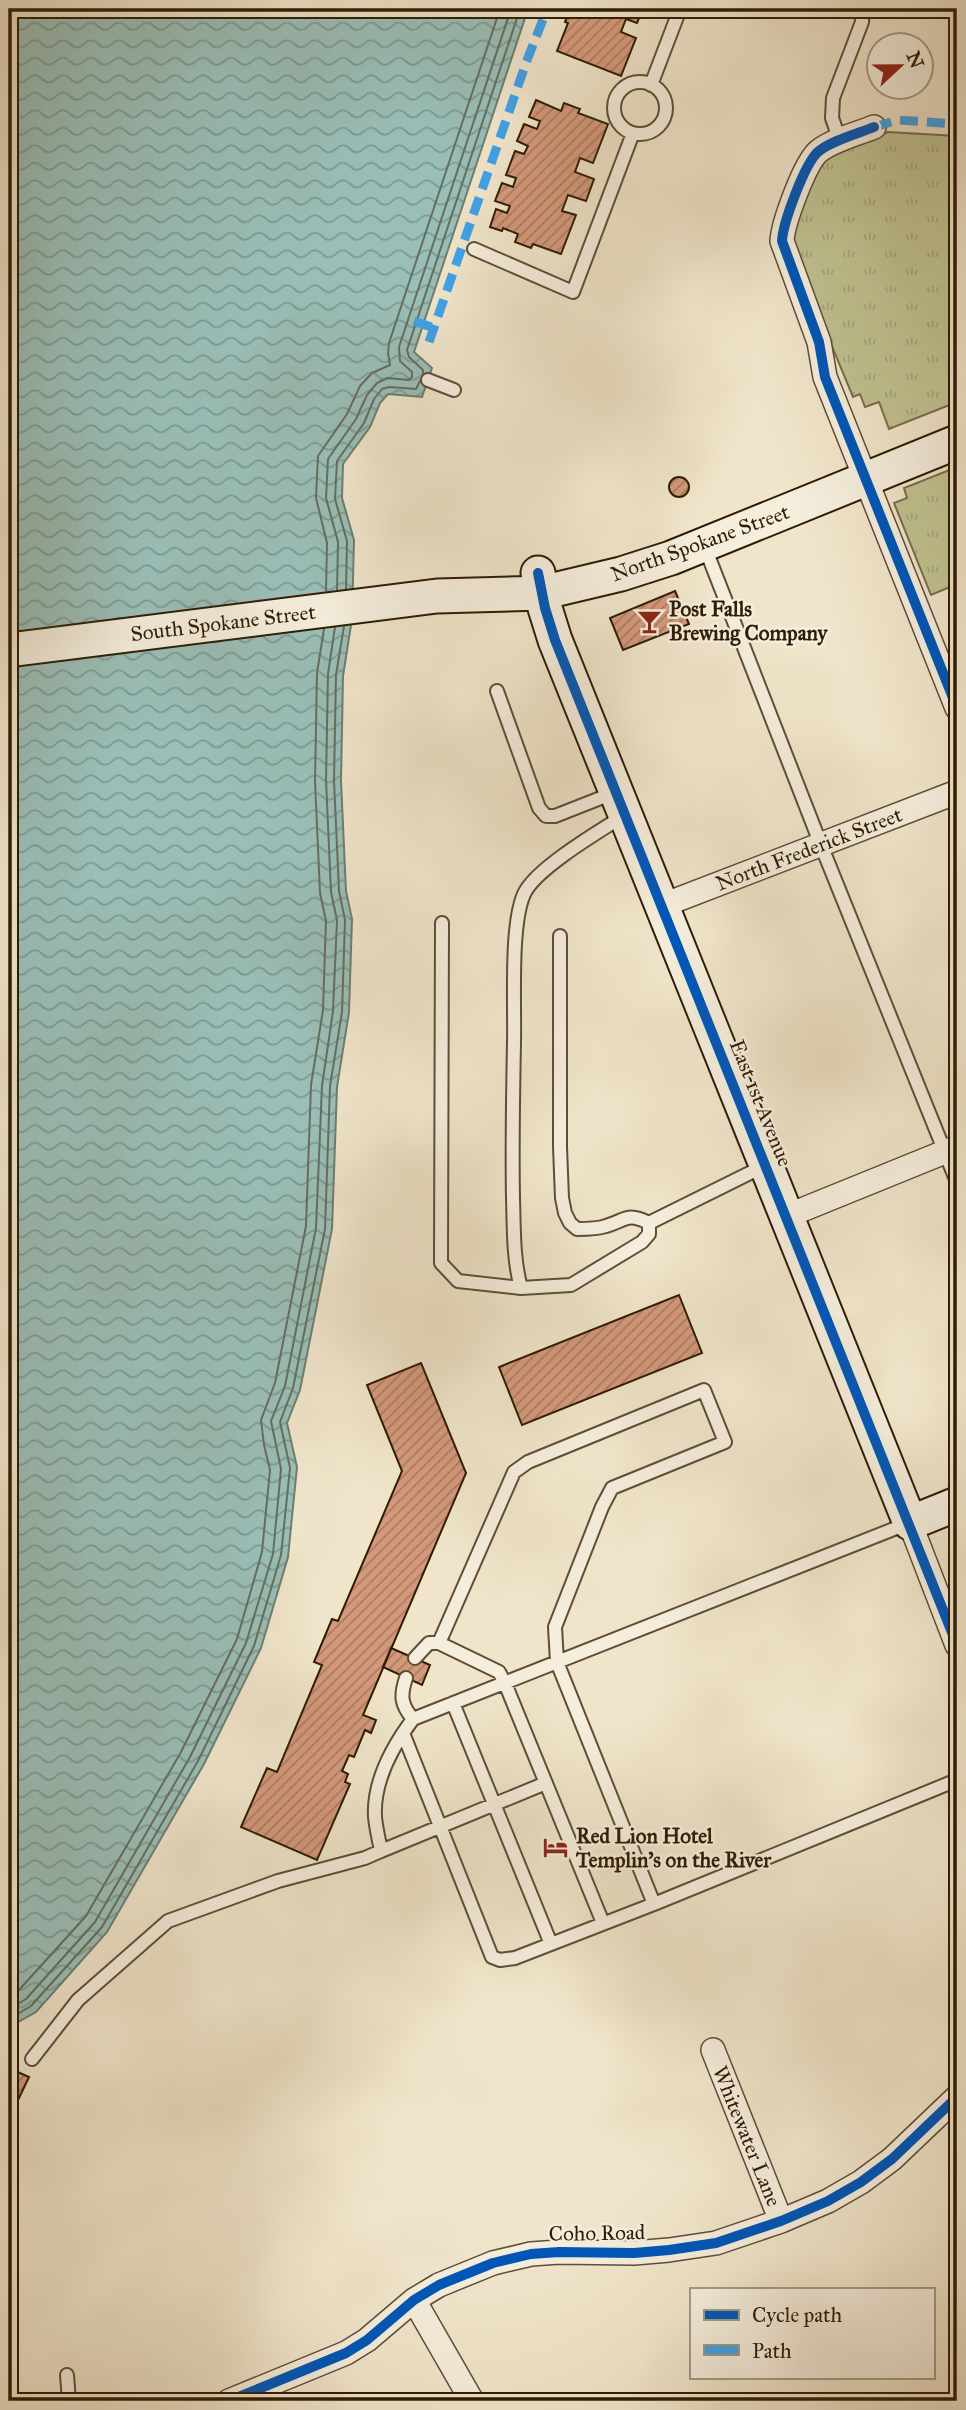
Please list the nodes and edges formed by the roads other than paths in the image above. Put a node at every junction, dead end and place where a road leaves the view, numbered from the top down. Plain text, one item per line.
1 (680, 9) edge
2 (862, 9) edge
3 (651, 85) junction
4 (874, 127) dead end
5 (633, 133) junction
6 (840, 141) junction
7 (474, 249) dead end
8 (428, 380) dead end
9 (454, 390) dead end
10 (957, 419) edge
11 (957, 442) edge
12 (862, 469) junction
13 (704, 545) junction
14 (540, 583) junction
15 (436, 596) joint
16 (9, 650) edge
17 (497, 691) dead end
18 (957, 708) edge
19 (957, 792) edge
20 (621, 804) junction
21 (821, 845) junction
22 (661, 906) junction
23 (442, 923) dead end
24 (561, 936) dead end
25 (951, 1150) edge
26 (766, 1165) junction
27 (957, 1182) edge
28 (786, 1216) junction
29 (649, 1223) junction
30 (521, 1288) junction
31 (957, 1504) edge
32 (910, 1523) junction
33 (439, 1643) junction
34 (957, 1645) edge
35 (415, 1658) dead end
36 (557, 1662) junction
37 (406, 1678) dead end
38 (505, 1683) junction
39 (453, 1703) junction
40 (413, 1719) junction
41 (403, 1733) junction
42 (957, 1780) edge
43 (546, 1783) junction
44 (494, 1804) junction
45 (440, 1826) junction
46 (381, 1850) junction
47 (654, 1904) junction
48 (603, 1923) junction
49 (551, 1944) junction
50 (713, 2050) dead end
51 (32, 2059) dead end
52 (957, 2097) edge
53 (781, 2221) junction
54 (414, 2300) junction
55 (66, 2375) dead end
56 (234, 2400) edge
57 (68, 2401) edge
58 (472, 2401) edge

1 - 3 lane
2 - 6 lane
3 - 5 lane
3 - 5 lane
4 - 6 street
5 - 7 lane
6 - 12 street
8 - 9 lane
10 - 12 main road, North Spokane Street
11 - 12 main road, North Spokane Street
12 - 13 main road, North Spokane Street
12 - 14 main road, North Spokane Street
12 - 18 street
13 - 14 main road, North Spokane Street
13 - 21 lane
14 - 15 main road, North Spokane Street
14 - 20 main road, East 1st Avenue
15 - 16 main road, South Spokane Street
17 - 20 lane
19 - 21 street, North Frederick Street
20 - 22 main road, East 1st Avenue
20 - 30 lane
21 - 22 street, North Frederick Street
21 - 25 lane
22 - 26 main road, East 1st Avenue
23 - 30 lane
24 - 29 lane
25 - 27 lane
25 - 28 street
26 - 28 main road, East 1st Avenue
26 - 29 lane
28 - 32 main road, East 1st Avenue
29 - 30 lane
31 - 32 main road
32 - 34 street, East 1st Avenue
32 - 36 lane
33 - 35 lane
33 - 36 lane
33 - 38 lane
36 - 38 lane
36 - 47 lane
37 - 40 lane
38 - 39 lane
38 - 43 lane
39 - 40 lane
39 - 44 lane
40 - 41 lane
41 - 45 lane
41 - 46 lane
42 - 47 lane
43 - 44 lane
43 - 48 lane
44 - 45 lane
44 - 49 lane
45 - 46 lane
45 - 49 lane
46 - 51 lane
47 - 48 lane
48 - 49 lane
50 - 53 street, Whitewater Lane
52 - 53 street, Coho Road
53 - 54 street, Coho Road
54 - 56 street, Coho Road
54 - 58 street
55 - 57 lane

